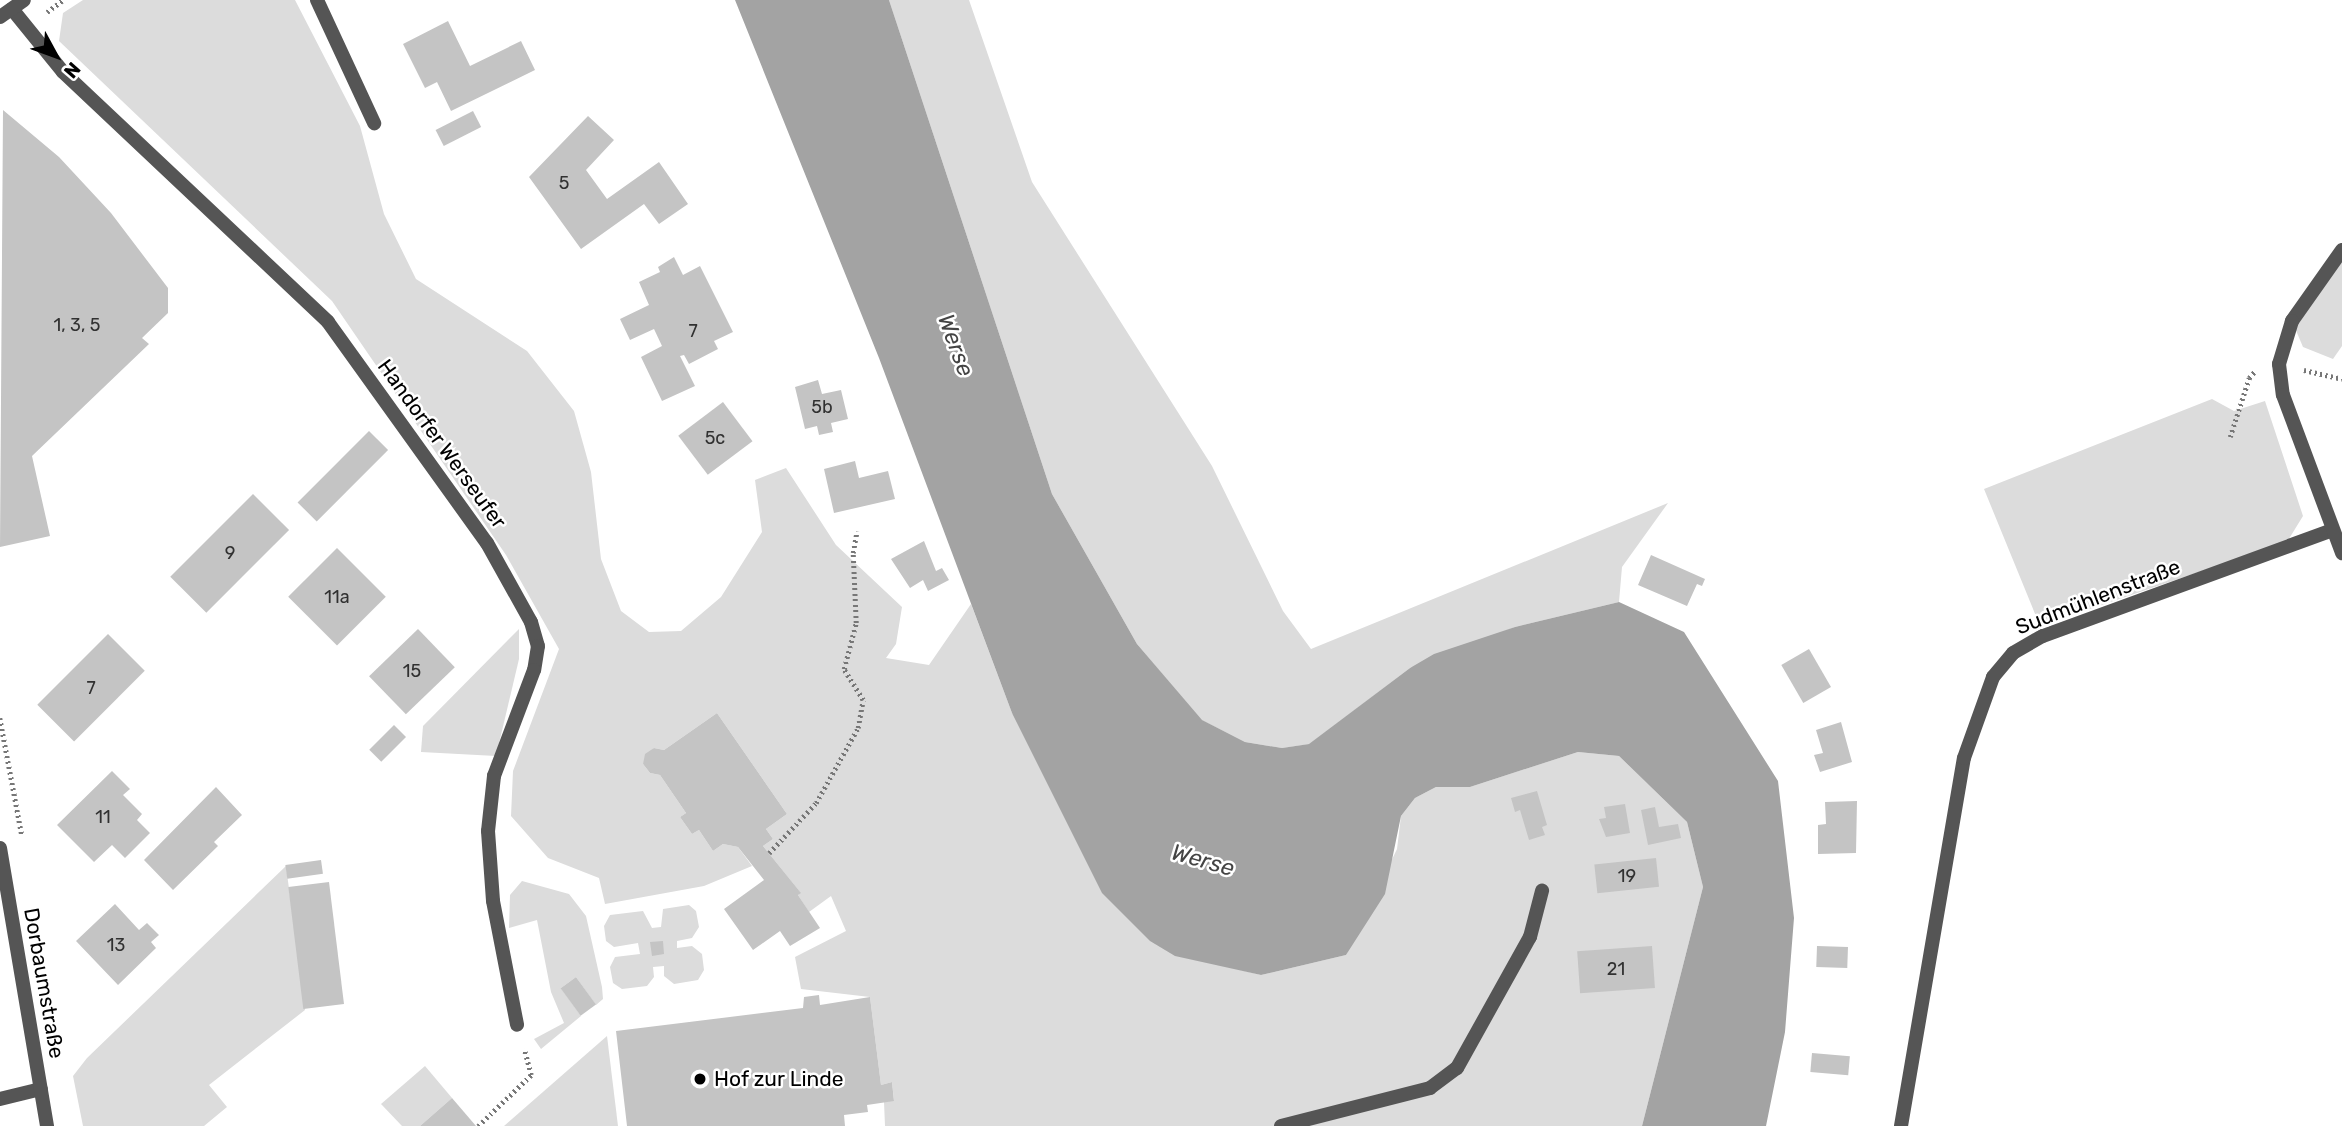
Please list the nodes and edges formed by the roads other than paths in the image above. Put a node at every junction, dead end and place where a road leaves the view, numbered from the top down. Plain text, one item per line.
1 (317, 0) edge
2 (12, 9) edge
3 (374, 123) dead end
4 (2342, 250) edge
5 (2332, 530) junction
6 (2342, 553) edge
7 (0, 848) edge
8 (1542, 891) dead end
9 (517, 1025) road end
10 (41, 1089) junction
11 (0, 1099) edge
12 (47, 1126) edge
13 (1281, 1126) edge
14 (1900, 1126) edge

1 - 3 street
2 - 9 street, Handorfer Werseufer
4 - 5 street
5 - 6 street
5 - 14 street, Sudmühlenstraße
7 - 10 street, Dorbaumstraße
8 - 13 street
10 - 11 street
10 - 12 street, Dorbaumstraße

